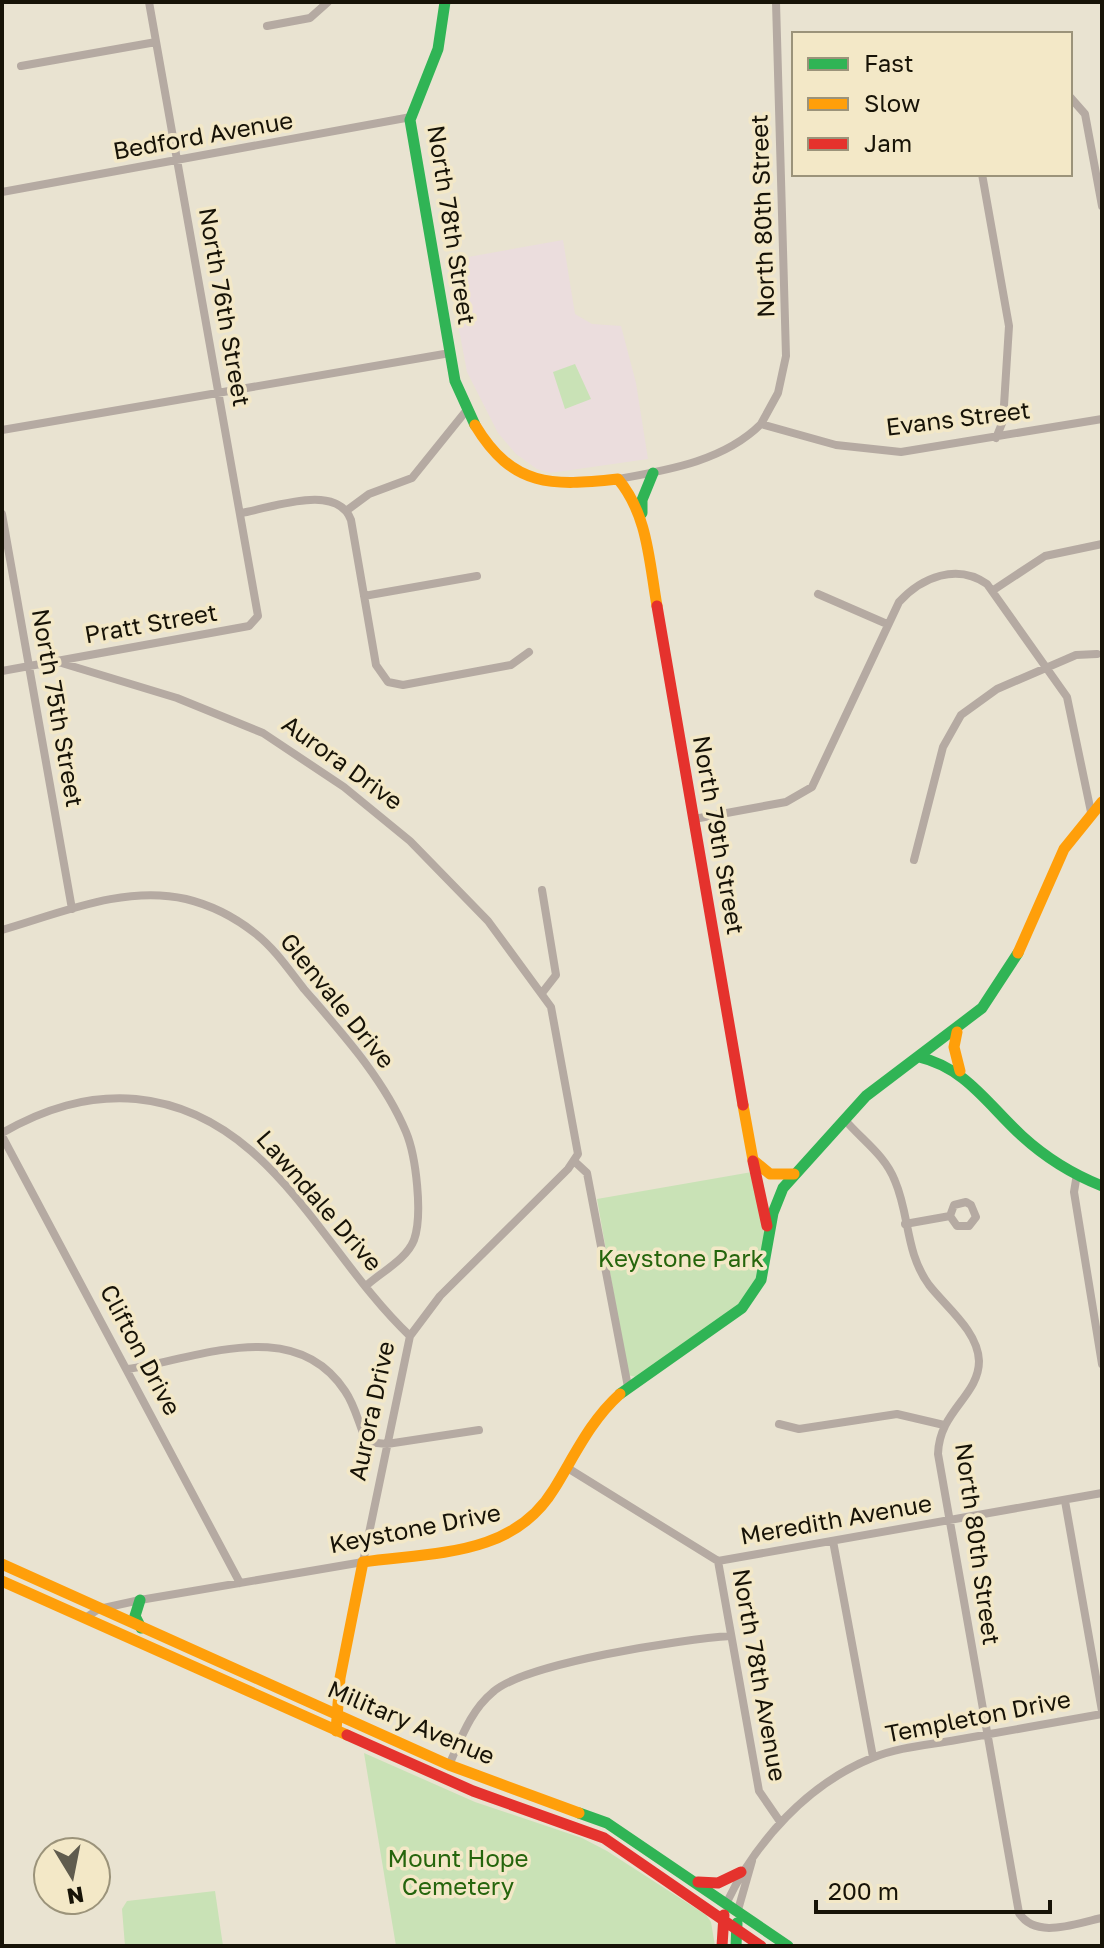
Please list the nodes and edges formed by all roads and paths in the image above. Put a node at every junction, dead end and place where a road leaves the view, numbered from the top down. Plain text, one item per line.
1 (149, 2) edge
2 (328, 2) edge
3 (445, 2) edge
4 (776, 2) edge
5 (267, 26) dead end
6 (156, 42) junction
7 (21, 66) dead end
8 (1072, 98) edge
9 (411, 117) junction
10 (178, 161) junction
11 (982, 176) edge
12 (2, 192) edge
13 (1102, 206) edge
14 (450, 353) junction
15 (219, 392) junction
16 (466, 411) junction
17 (1102, 419) edge
18 (761, 424) junction
19 (2, 430) edge
20 (996, 438) junction
21 (653, 473) junction
22 (618, 479) junction
23 (346, 511) junction
24 (241, 513) junction
25 (2, 514) edge
26 (642, 518) junction
27 (1102, 544) edge
28 (477, 576) dead end
29 (992, 591) junction
30 (818, 594) dead end
31 (364, 596) junction
32 (257, 619) joint
33 (887, 624) junction
34 (529, 652) dead end
35 (1097, 654) dead end
36 (55, 661) junction
37 (29, 666) junction
38 (1048, 667) junction
39 (2, 671) edge
40 (1102, 802) edge
41 (1091, 812) junction
42 (694, 819) junction
43 (914, 860) dead end
44 (542, 890) dead end
45 (72, 909) junction
46 (2, 930) edge
47 (542, 993) junction
48 (957, 1032) junction
49 (919, 1057) junction
50 (960, 1071) junction
51 (845, 1120) junction
52 (2, 1135) edge
53 (753, 1160) junction
54 (574, 1161) junction
55 (794, 1174) junction
56 (1077, 1174) junction
57 (1102, 1186) edge
58 (950, 1216) dead end
59 (905, 1224) junction
60 (768, 1233) junction
61 (366, 1286) junction
62 (410, 1336) junction
63 (1102, 1364) edge
64 (128, 1369) junction
65 (628, 1387) junction
66 (779, 1424) dead end
67 (944, 1425) junction
68 (479, 1430) dead end
69 (387, 1444) junction
70 (566, 1467) junction
71 (1102, 1493) edge
72 (1065, 1501) junction
73 (950, 1520) junction
74 (833, 1541) junction
75 (718, 1561) junction
76 (363, 1562) junction
77 (2, 1564) edge
78 (2, 1581) edge
79 (240, 1583) junction
80 (140, 1600) junction
81 (99, 1609) junction
82 (85, 1618) junction
83 (141, 1628) junction
84 (731, 1636) junction
85 (1102, 1712) edge
86 (336, 1715) junction
87 (336, 1731) junction
88 (987, 1734) junction
89 (873, 1757) junction
90 (449, 1765) junction
91 (781, 1823) junction
92 (755, 1854) junction
93 (741, 1872) junction
94 (696, 1881) junction
95 (727, 1902) junction
96 (738, 1910) junction
97 (723, 1918) junction
98 (1102, 1918) edge
99 (736, 1927) junction
100 (722, 1946) edge
101 (736, 1946) edge
102 (761, 1946) edge
103 (788, 1946) edge

1 - 6 street, North 76th Street
2 - 5 street
3 - 9 street, North 78th Street
4 - 18 street, North 80th Street
6 - 7 street
6 - 10 street, North 76th Street
8 - 13 street
9 - 10 street, Bedford Avenue
9 - 14 street, North 78th Street
10 - 12 street, Bedford Avenue
10 - 15 street, North 76th Street
11 - 20 street
14 - 15 street
14 - 16 street, North 78th Street
15 - 19 street
15 - 24 street, North 76th Street
16 - 22 street
16 - 23 street
17 - 20 street, Evans Street
18 - 20 street, Evans Street
18 - 21 street
21 - 22 street
21 - 26 street, North 79th Street
22 - 26 street, North 79th Street
23 - 24 street
23 - 31 street
24 - 32 street, North 76th Street
25 - 37 street, North 75th Street
26 - 42 street, North 79th Street
27 - 29 street
28 - 31 street
29 - 33 street
29 - 38 street
30 - 33 street
31 - 34 street
32 - 36 street, Pratt Street
33 - 42 street
35 - 38 street
36 - 37 street, Pratt Street
36 - 47 street, Aurora Drive
37 - 39 street, Pratt Street
37 - 45 street, North 75th Street
38 - 41 street
38 - 43 street
40 - 41 street, Keystone Drive
41 - 48 street, Keystone Drive
42 - 53 street, North 79th Street
44 - 47 street
45 - 46 street, Glenvale Drive
45 - 61 street, Glenvale Drive
47 - 54 street
48 - 49 street, Keystone Drive
48 - 50 street
49 - 50 street
49 - 51 street, Keystone Drive
50 - 56 street
51 - 55 street, Keystone Drive
51 - 59 street, North 80th Street
52 - 61 street, Lawndale Drive
52 - 64 street, Clifton Drive
53 - 55 street
53 - 60 street, North 79th Street
54 - 62 street, Aurora Drive
54 - 65 street
55 - 60 street, Keystone Drive
56 - 57 street
56 - 63 street
58 - 59 street
59 - 67 street, North 80th Street
60 - 65 street, Keystone Drive
61 - 62 street, Lawndale Drive
62 - 69 street, Aurora Drive
64 - 69 street
64 - 79 street, Clifton Drive
65 - 70 street, Keystone Drive
66 - 67 street
67 - 73 street, North 80th Street
68 - 69 street
69 - 76 street, Aurora Drive
70 - 75 street, North 78th Avenue
70 - 76 street, Keystone Drive
71 - 72 street, Meredith Avenue
72 - 73 street, Meredith Avenue
72 - 85 street
73 - 74 street, Meredith Avenue
73 - 88 street, North 80th Street
74 - 75 street, Meredith Avenue
74 - 89 street
75 - 84 street, North 78th Avenue
76 - 79 street, Keystone Drive
76 - 86 street, Aurora Drive
77 - 81 street, Military Avenue
78 - 82 street, Military Avenue
79 - 80 street, Keystone Drive
80 - 81 street, Keystone Drive
80 - 83 street
81 - 82 street, Keystone Drive
81 - 83 street, Military Avenue
82 - 87 street, Military Avenue
83 - 86 street, Military Avenue
84 - 90 street
84 - 91 street, North 78th Avenue
85 - 88 street, Templeton Drive
86 - 87 street, Aurora Drive
86 - 90 street, Military Avenue
87 - 97 street, Military Avenue
88 - 89 street, Templeton Drive
88 - 98 street, North 80th Street
89 - 91 street, Templeton Drive
90 - 94 street, Military Avenue
91 - 92 street, Templeton Drive
92 - 93 street, Templeton Drive
92 - 96 street, Templeton Drive
93 - 94 street
93 - 95 street, Templeton Drive
94 - 95 street, Military Avenue
95 - 96 street, Military Avenue
95 - 97 street
96 - 99 street
96 - 103 street, Military Avenue
97 - 99 street, Military Avenue
97 - 100 street
99 - 101 street
99 - 102 street, Military Avenue

